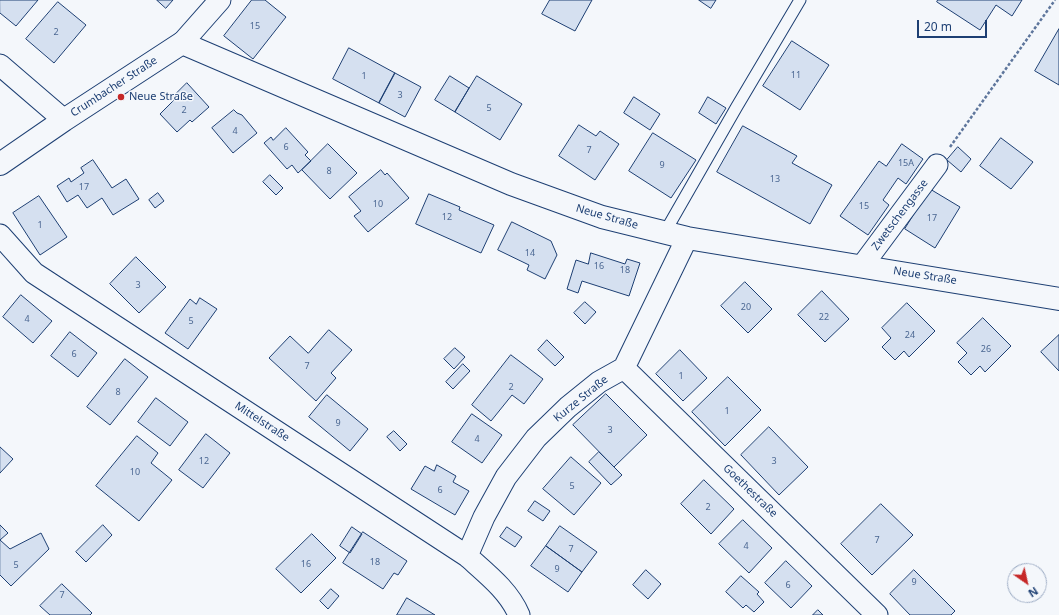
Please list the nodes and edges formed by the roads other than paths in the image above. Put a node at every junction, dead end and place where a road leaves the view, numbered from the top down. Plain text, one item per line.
1 (220, 0) edge
2 (800, 0) edge
3 (182, 43) junction
4 (0, 66) edge
5 (64, 120) junction
6 (0, 164) edge
7 (937, 165) road end
8 (665, 232) junction
9 (0, 235) edge
10 (687, 238) junction
11 (862, 266) junction
12 (1059, 298) edge
13 (624, 368) junction
14 (468, 556) junction
15 (520, 615) edge
16 (877, 615) edge

1 - 3 street, Crumbacher Straße
2 - 8 lane
3 - 5 street, Crumbacher Straße
3 - 8 street, Neue Straße
4 - 5 street
5 - 6 street, Crumbacher Straße
7 - 11 street, Zwetschengasse
8 - 10 street, Neue Straße
9 - 14 street, Mittelstraße
10 - 11 street, Neue Straße
10 - 13 street
11 - 12 street, Neue Straße
13 - 14 street, Kurze Straße
13 - 16 street, Goethestraße
14 - 15 street, Mittelstraße

